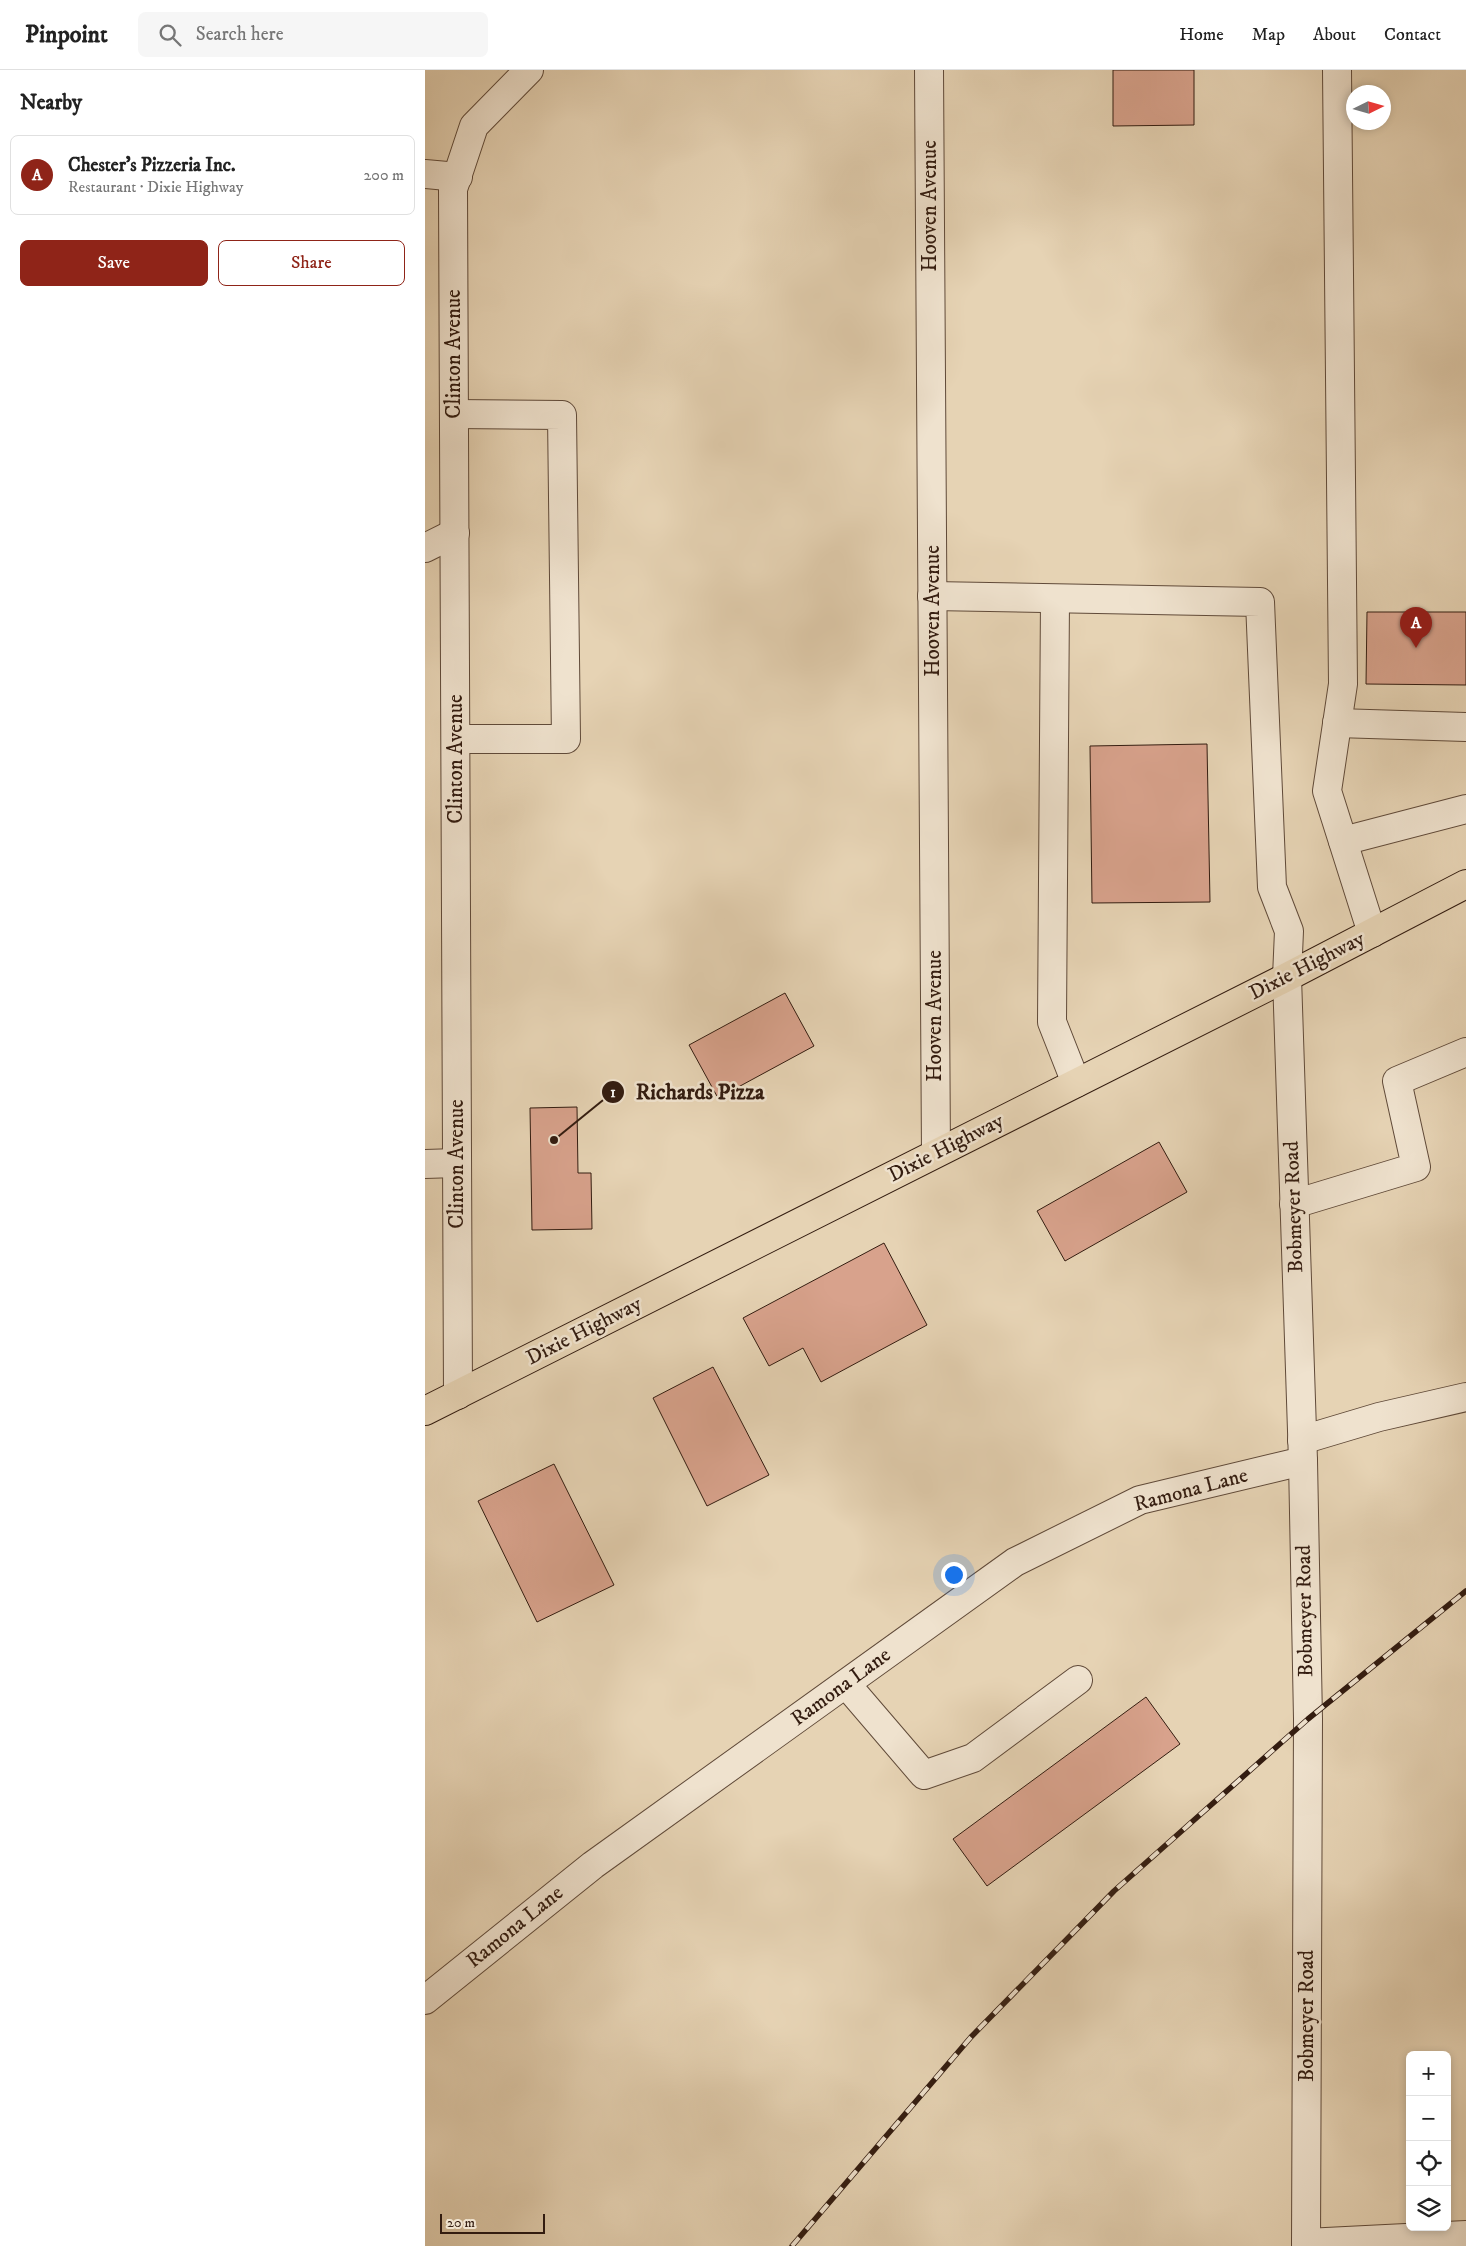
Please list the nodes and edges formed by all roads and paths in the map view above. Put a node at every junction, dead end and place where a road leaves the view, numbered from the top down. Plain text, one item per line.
1 (529, 70) edge
2 (929, 70) edge
3 (1337, 70) edge
4 (425, 174) edge
5 (458, 176) junction
6 (454, 414) junction
7 (455, 533) junction
8 (425, 548) edge
9 (932, 596) junction
10 (1055, 599) junction
11 (1337, 724) junction
12 (1466, 727) edge
13 (456, 739) junction
14 (1466, 809) edge
15 (1343, 841) junction
16 (1466, 884) edge
17 (1372, 933) junction
18 (1287, 977) junction
19 (1466, 1052) edge
20 (1075, 1083) junction
21 (936, 1153) junction
22 (456, 1163) junction
23 (425, 1164) edge
24 (1294, 1204) junction
25 (458, 1394) junction
26 (1466, 1397) edge
27 (425, 1412) edge
28 (1302, 1451) junction
29 (1078, 1680) dead end
30 (846, 1684) junction
31 (425, 2000) edge
32 (1466, 2235) edge
33 (1306, 2245) edge

1 - 5 street, Clinton Avenue
2 - 9 street, Hooven Avenue
3 - 11 street
4 - 5 street
5 - 6 street, Clinton Avenue
6 - 7 street, Clinton Avenue
6 - 13 street
7 - 8 street
7 - 13 street, Clinton Avenue
9 - 10 street
9 - 21 street, Hooven Avenue
10 - 18 street, Bobmeyer Road
10 - 20 street
11 - 12 street
11 - 15 street
13 - 22 street, Clinton Avenue
14 - 15 street
15 - 17 street
16 - 17 main road, Dixie Highway
17 - 18 main road, Dixie Highway
18 - 20 main road, Dixie Highway
18 - 24 street, Bobmeyer Road
19 - 24 street
20 - 21 main road, Dixie Highway
21 - 25 main road, Dixie Highway
22 - 23 street
22 - 25 street, Clinton Avenue
24 - 28 street, Bobmeyer Road
25 - 27 main road, Dixie Highway
26 - 28 street, Ramona Lane
28 - 30 street, Ramona Lane
28 - 33 street, Bobmeyer Road
29 - 30 street
30 - 31 street, Ramona Lane
32 - 33 street

